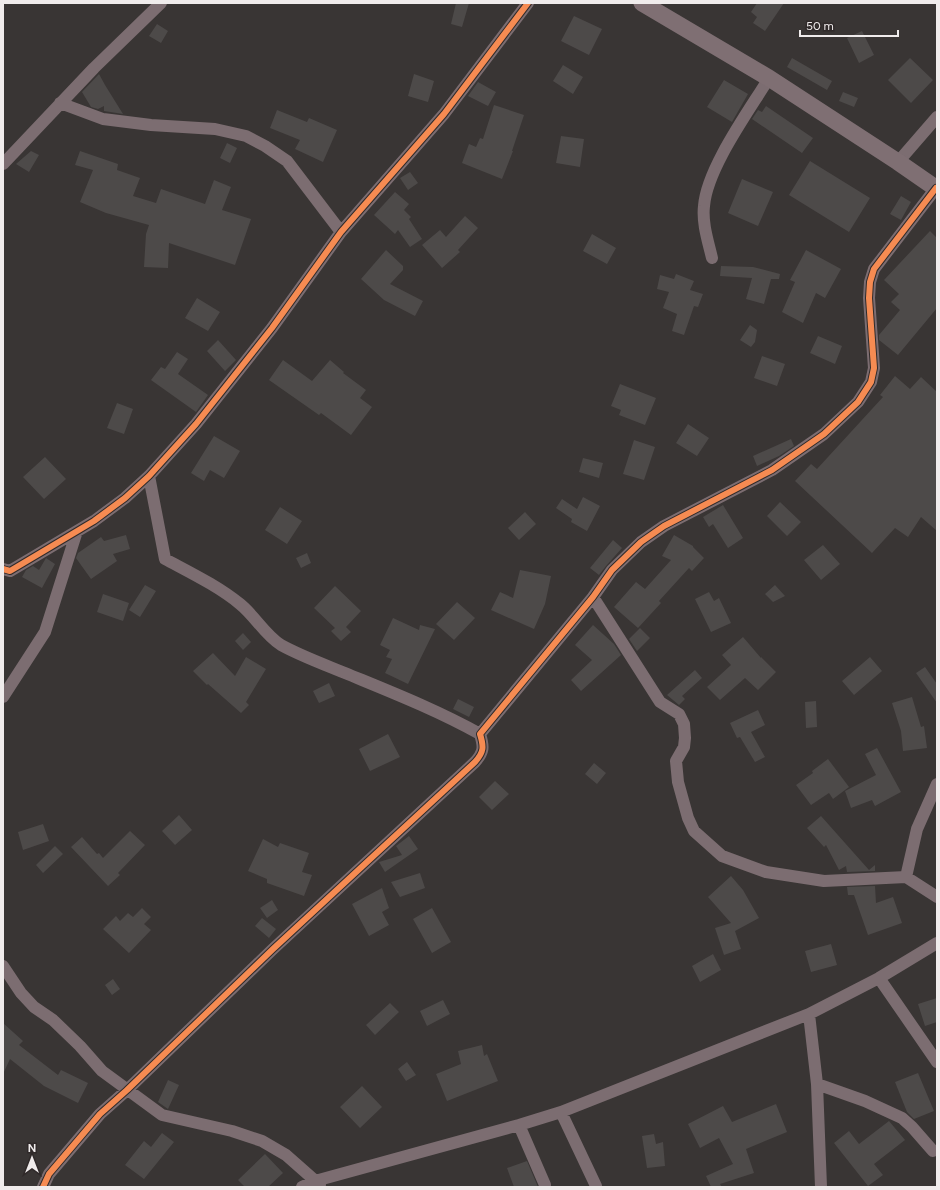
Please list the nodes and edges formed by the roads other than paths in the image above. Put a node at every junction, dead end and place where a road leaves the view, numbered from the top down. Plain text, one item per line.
1 (161, 3) edge
2 (528, 3) edge
3 (642, 3) edge
4 (769, 78) junction
5 (60, 103) junction
6 (937, 117) edge
7 (898, 162) junction
8 (3, 164) edge
9 (937, 189) edge
10 (341, 232) junction
11 (712, 258) dead end
12 (149, 476) junction
13 (77, 531) junction
14 (5, 572) edge
15 (593, 597) junction
16 (3, 697) edge
17 (480, 734) junction
18 (937, 784) edge
19 (906, 877) junction
20 (937, 897) edge
21 (937, 943) edge
22 (3, 966) edge
23 (879, 978) junction
24 (809, 1014) junction
25 (937, 1062) edge
26 (817, 1084) junction
27 (127, 1090) junction
28 (561, 1112) junction
29 (519, 1125) junction
30 (933, 1151) dead end
31 (319, 1184) edge
32 (545, 1185) dead end
33 (596, 1186) dead end
34 (43, 1187) edge
35 (302, 1187) edge
36 (821, 1187) edge

1 - 5 street
2 - 10 street
3 - 4 main road
4 - 7 main road
4 - 11 street
5 - 8 street
5 - 10 street
6 - 7 street
7 - 9 main road
9 - 15 street
10 - 12 street
12 - 13 street
12 - 17 street
13 - 14 street
13 - 16 street
15 - 17 street
15 - 19 street
17 - 27 street
18 - 19 street
19 - 20 street
21 - 23 street
22 - 27 street
23 - 24 street
23 - 25 street
24 - 26 street
24 - 28 street
26 - 30 street
26 - 36 street
27 - 31 street
27 - 34 street
28 - 29 street
28 - 33 street
29 - 31 street
29 - 32 street
31 - 35 street

